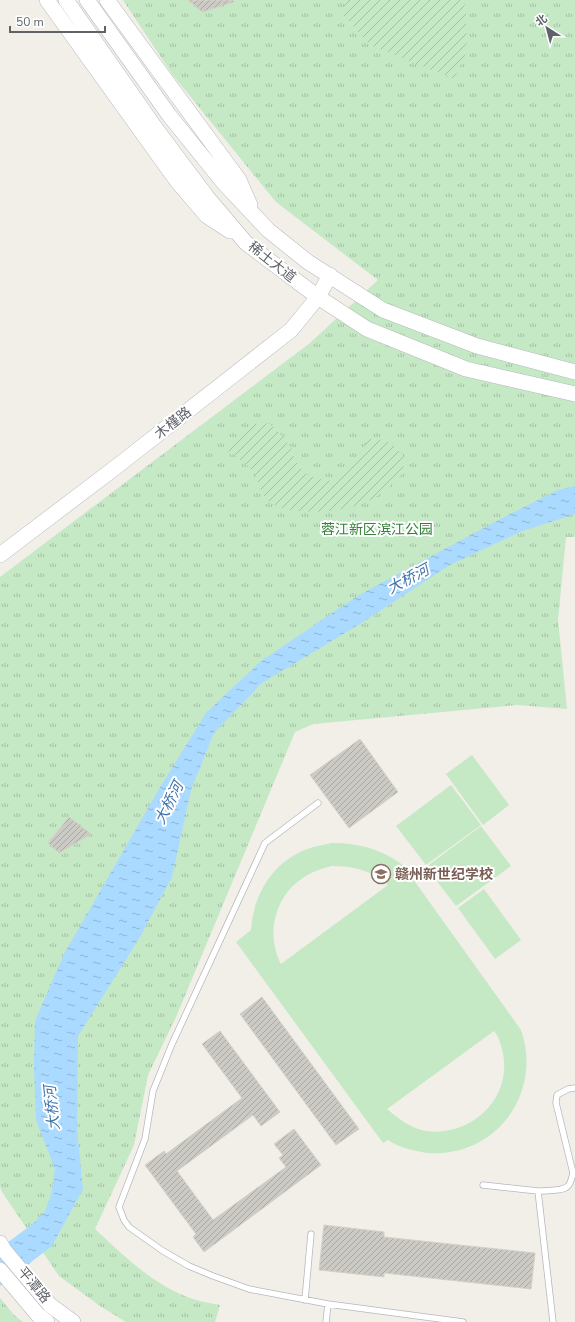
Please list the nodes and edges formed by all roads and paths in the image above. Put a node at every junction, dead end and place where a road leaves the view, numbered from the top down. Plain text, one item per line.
1 (47, 0) edge
2 (66, 0) edge
3 (87, 0) edge
4 (107, 0) edge
5 (254, 215) junction
6 (244, 240) junction
7 (330, 275) junction
8 (318, 297) junction
9 (575, 372) edge
10 (575, 394) edge
11 (0, 555) edge
12 (318, 803) dead end
13 (575, 1088) edge
14 (483, 1185) dead end
15 (538, 1191) junction
16 (311, 1234) dead end
17 (0, 1243) edge
18 (0, 1270) edge
19 (305, 1300) junction
20 (328, 1304) junction
21 (43, 1319) edge
22 (74, 1322) edge
23 (326, 1322) edge
24 (463, 1322) edge
25 (553, 1322) edge

1 - 6 main road
2 - 6 main road, 稀土大道
3 - 5 main road, 稀土大道
4 - 5 main road
5 - 7 main road, 稀土大道
6 - 8 main road, 稀土大道
7 - 8 main road, 木槿路
7 - 9 main road, 稀土大道
8 - 10 main road, 稀土大道
8 - 11 main road, 木槿路
12 - 19 lane
13 - 15 lane
14 - 15 lane
15 - 25 lane
16 - 19 lane
17 - 22 main road, 平潭路
18 - 21 main road, 平潭路
19 - 20 lane
20 - 23 lane
20 - 24 lane

